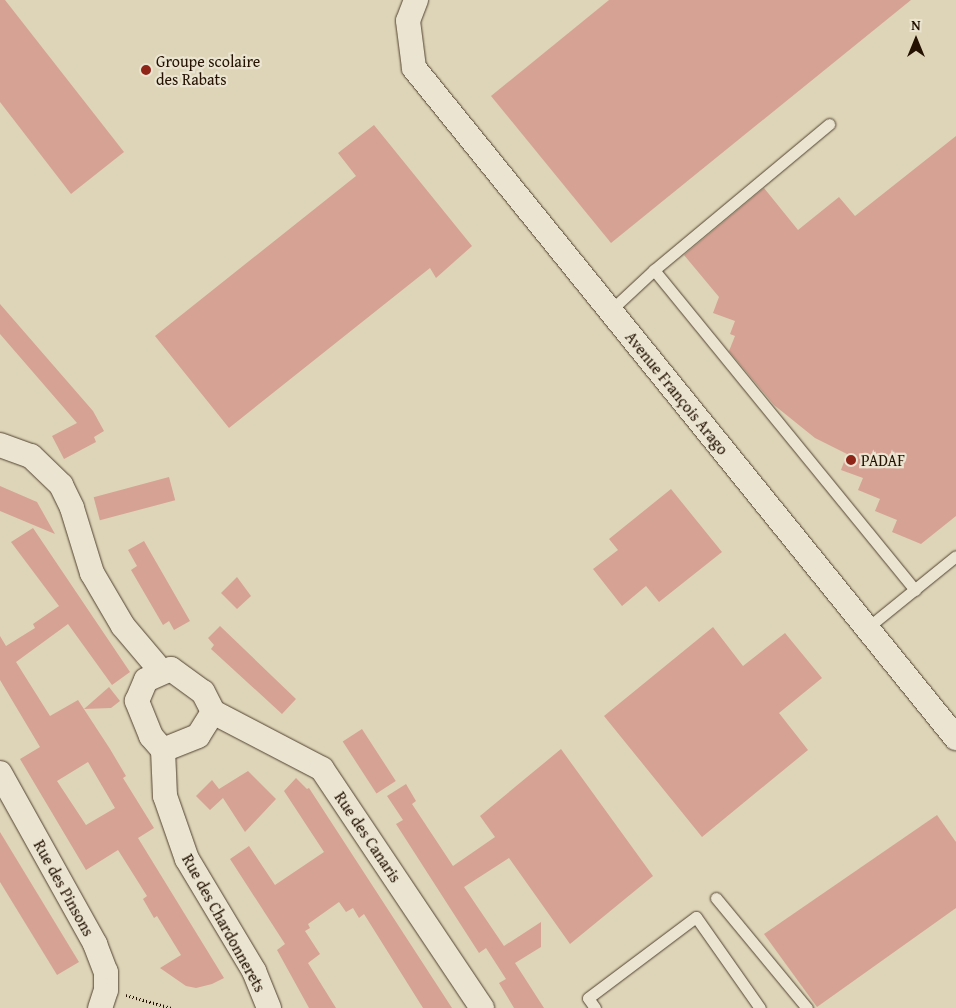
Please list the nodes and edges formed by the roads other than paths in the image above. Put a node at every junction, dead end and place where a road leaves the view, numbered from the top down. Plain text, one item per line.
1 (416, 0) edge
2 (829, 124) dead end
3 (654, 270) junction
4 (610, 310) junction
5 (0, 445) edge
6 (956, 556) edge
7 (914, 590) junction
8 (867, 628) junction
9 (161, 671) junction
10 (213, 712) junction
11 (956, 738) edge
12 (163, 750) junction
13 (0, 773) edge
14 (716, 898) dead end
15 (103, 999) edge
16 (269, 1008) edge
17 (482, 1008) edge
18 (595, 1008) edge
19 (760, 1008) edge
20 (807, 1008) edge

1 - 4 street, Avenue François Arago
2 - 3 lane
3 - 4 lane
3 - 7 lane
4 - 8 street, Avenue François Arago
5 - 9 street
6 - 7 lane
7 - 8 lane
8 - 11 street, Avenue François Arago
9 - 10 street
9 - 12 street
10 - 12 street
10 - 17 street, Rue des Canaris
12 - 16 street, Rue des Chardonnerets
13 - 15 street, Rue des Pinsons
14 - 20 lane
18 - 19 lane

